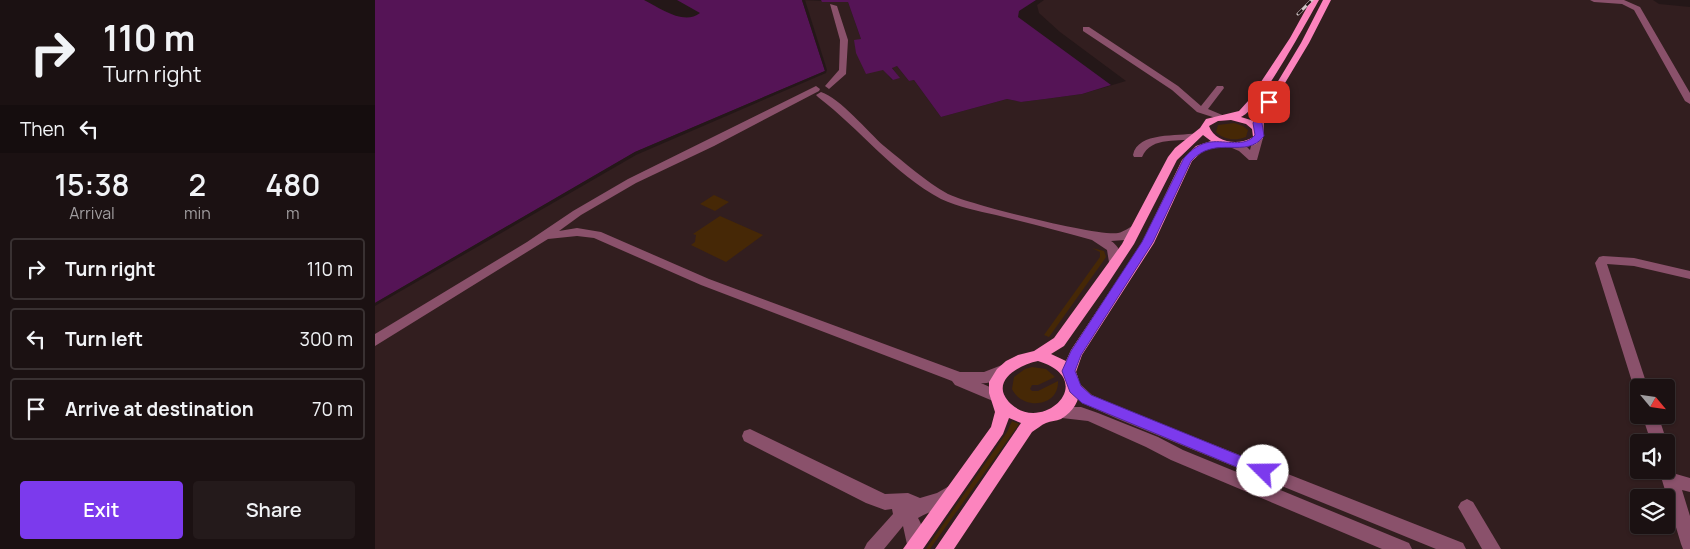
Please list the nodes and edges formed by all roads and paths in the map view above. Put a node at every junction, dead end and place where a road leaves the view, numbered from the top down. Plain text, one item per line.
1 (1315, 0) edge
2 (1594, 0) edge
3 (1327, 1) edge
4 (1619, 1) edge
5 (833, 6) dead end
6 (1086, 29) dead end
7 (832, 88) junction
8 (1220, 88) dead end
9 (819, 93) junction
10 (1690, 101) edge
11 (837, 107) junction
12 (1200, 110) junction
13 (1226, 117) junction
14 (1201, 130) junction
15 (1258, 134) junction
16 (1227, 144) junction
17 (1138, 154) dead end
18 (598, 201) junction
19 (581, 226) junction
20 (557, 229) junction
21 (1135, 229) junction
22 (597, 235) junction
23 (1097, 237) junction
24 (531, 245) junction
25 (1115, 262) junction
26 (1690, 275) edge
27 (375, 341) edge
28 (1038, 356) junction
29 (1002, 371) junction
30 (1069, 371) junction
31 (957, 377) junction
32 (1638, 379) edge
33 (1075, 388) junction
34 (1000, 401) junction
35 (1058, 412) junction
36 (1041, 418) junction
37 (750, 436) dead end
38 (1675, 477) edge
39 (1670, 479) edge
40 (1690, 486) edge
41 (953, 490) junction
42 (1467, 507) dead end
43 (900, 509) junction
44 (1688, 544) edge
45 (914, 547) edge
46 (873, 549) edge
47 (945, 549) edge
48 (1403, 549) edge
49 (1457, 549) edge
50 (1492, 549) edge

1 - 13 main road
2 - 4 street
3 - 15 main road
4 - 10 street
5 - 7 street
6 - 12 street
7 - 9 street
7 - 11 street
8 - 12 street
9 - 11 street
9 - 18 street
11 - 23 street
12 - 13 street
12 - 14 street
13 - 14 main road
13 - 15 main road
14 - 16 main road
14 - 17 street
14 - 21 main road
15 - 16 main road
15 - 16 street
16 - 30 main road
18 - 19 street
18 - 20 street
19 - 20 street
19 - 22 street
20 - 24 street
21 - 23 street
21 - 25 main road
22 - 24 street
22 - 31 street
23 - 25 street
24 - 27 street
25 - 28 main road
26 - 32 street
28 - 29 main road
28 - 30 main road
29 - 31 street
29 - 34 main road
30 - 33 main road
31 - 34 street
33 - 35 main road
33 - 49 street
34 - 36 main road
34 - 41 main road
35 - 36 main road
35 - 48 street
36 - 47 main road
37 - 43 street
38 - 40 street
39 - 44 street
41 - 43 street
41 - 45 main road
42 - 50 street
43 - 45 street
43 - 46 street

